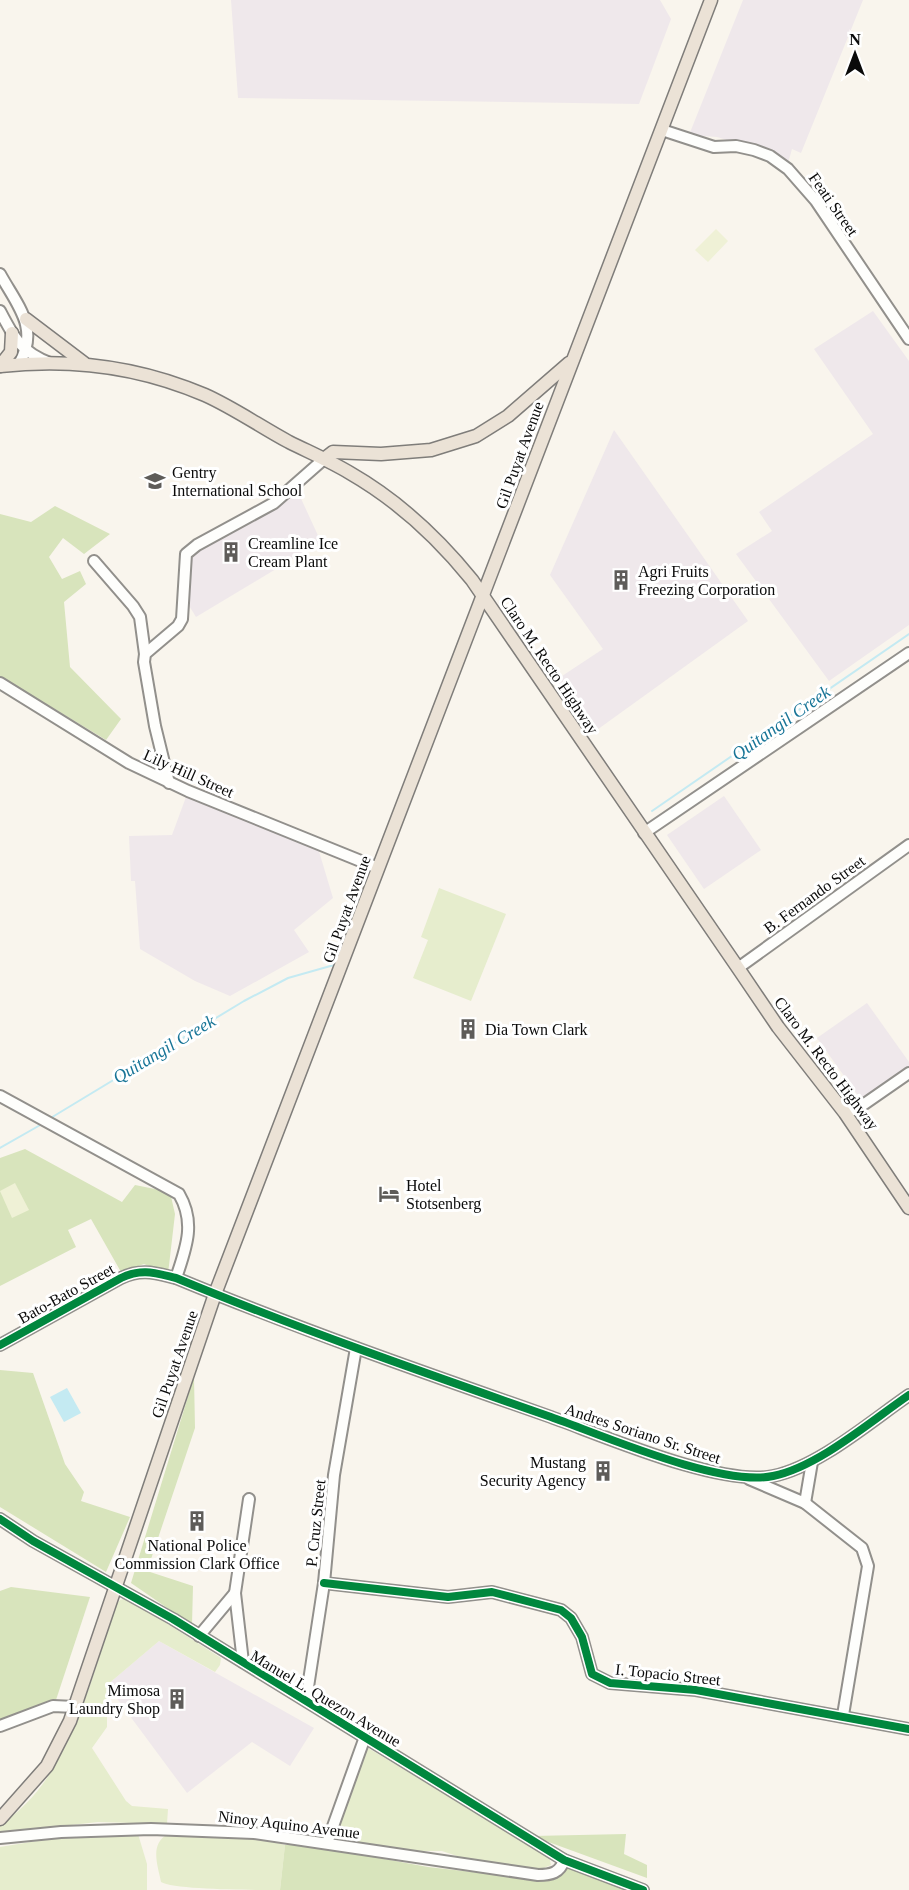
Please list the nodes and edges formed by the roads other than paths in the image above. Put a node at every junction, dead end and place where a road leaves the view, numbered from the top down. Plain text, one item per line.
1 (711, 0) edge
2 (662, 130) junction
3 (0, 274) edge
4 (0, 311) edge
5 (26, 319) junction
6 (12, 333) junction
7 (909, 339) edge
8 (26, 352) junction
9 (570, 362) junction
10 (51, 363) junction
11 (84, 363) junction
12 (19, 364) junction
13 (0, 366) edge
14 (324, 459) junction
15 (94, 561) dead end
16 (483, 596) junction
17 (909, 653) edge
18 (145, 654) junction
19 (0, 683) edge
20 (169, 783) junction
21 (644, 833) junction
22 (909, 845) edge
23 (378, 868) junction
24 (738, 968) junction
25 (909, 1073) edge
26 (0, 1096) edge
27 (845, 1113) junction
28 (909, 1208) edge
29 (176, 1278) junction
30 (215, 1294) junction
31 (0, 1345) edge
32 (356, 1348) junction
33 (909, 1395) edge
34 (812, 1462) junction
35 (746, 1478) junction
36 (249, 1499) dead end
37 (805, 1503) junction
38 (0, 1519) edge
39 (324, 1583) junction
40 (116, 1587) junction
41 (235, 1593) junction
42 (199, 1636) junction
43 (243, 1662) junction
44 (306, 1700) junction
45 (75, 1707) junction
46 (843, 1715) junction
47 (0, 1726) edge
48 (909, 1729) edge
49 (365, 1737) junction
50 (0, 1819) edge
51 (0, 1838) edge
52 (327, 1843) junction
53 (564, 1860) junction
54 (643, 1890) edge

1 - 2 main road, Gil Puyat Avenue
2 - 7 street, Feati Street
2 - 9 main road, Gil Puyat Avenue
3 - 5 street
4 - 6 street
5 - 8 street
5 - 11 main road
6 - 8 street
6 - 13 main road
8 - 10 street
8 - 12 street
9 - 14 main road
9 - 16 main road, Gil Puyat Avenue
10 - 11 main road, Claro M. Recto Highway
10 - 12 main road, Claro M. Recto Highway
11 - 14 main road, Claro M. Recto Highway
12 - 13 main road, Claro M. Recto Highway
14 - 16 main road, Claro M. Recto Highway
14 - 18 street
15 - 18 street
16 - 21 main road, Claro M. Recto Highway
16 - 23 main road, Gil Puyat Avenue
17 - 21 street
18 - 20 street
19 - 20 street, Lily Hill Street
20 - 23 street, Lily Hill Street
21 - 24 main road, Claro M. Recto Highway
22 - 24 street, B. Fernando Street
23 - 30 main road, Gil Puyat Avenue
24 - 27 main road, Claro M. Recto Highway
25 - 27 street
26 - 29 street
27 - 28 main road, Claro M. Recto Highway
29 - 30 street, Bato-Bato Street
29 - 31 street, Bato-Bato Street
30 - 32 street, Andres Soriano Sr. Street
30 - 40 main road, Gil Puyat Avenue
32 - 35 street, Andres Soriano Sr. Street
32 - 39 street, P. Cruz Street
33 - 34 street, Andres Soriano Sr. Street
34 - 35 street, Andres Soriano Sr. Street
34 - 37 street
35 - 37 street
36 - 41 street
37 - 46 street
38 - 40 street, Manuel L. Quezon Avenue
39 - 44 street, P. Cruz Street
39 - 46 street, I. Topacio Street
40 - 42 street, Manuel L. Quezon Avenue
40 - 45 main road, Gil Puyat Avenue
41 - 42 street
41 - 43 street
42 - 43 street, Manuel L. Quezon Avenue
43 - 44 street, Manuel L. Quezon Avenue
44 - 49 street, Manuel L. Quezon Avenue
45 - 47 street
45 - 50 main road, Gil Puyat Avenue
46 - 48 street, I. Topacio Street
49 - 52 street
49 - 53 street, Manuel L. Quezon Avenue
51 - 52 street, Ninoy Aquino Avenue
52 - 53 street, Ninoy Aquino Avenue
53 - 54 street, Manuel L. Quezon Avenue

